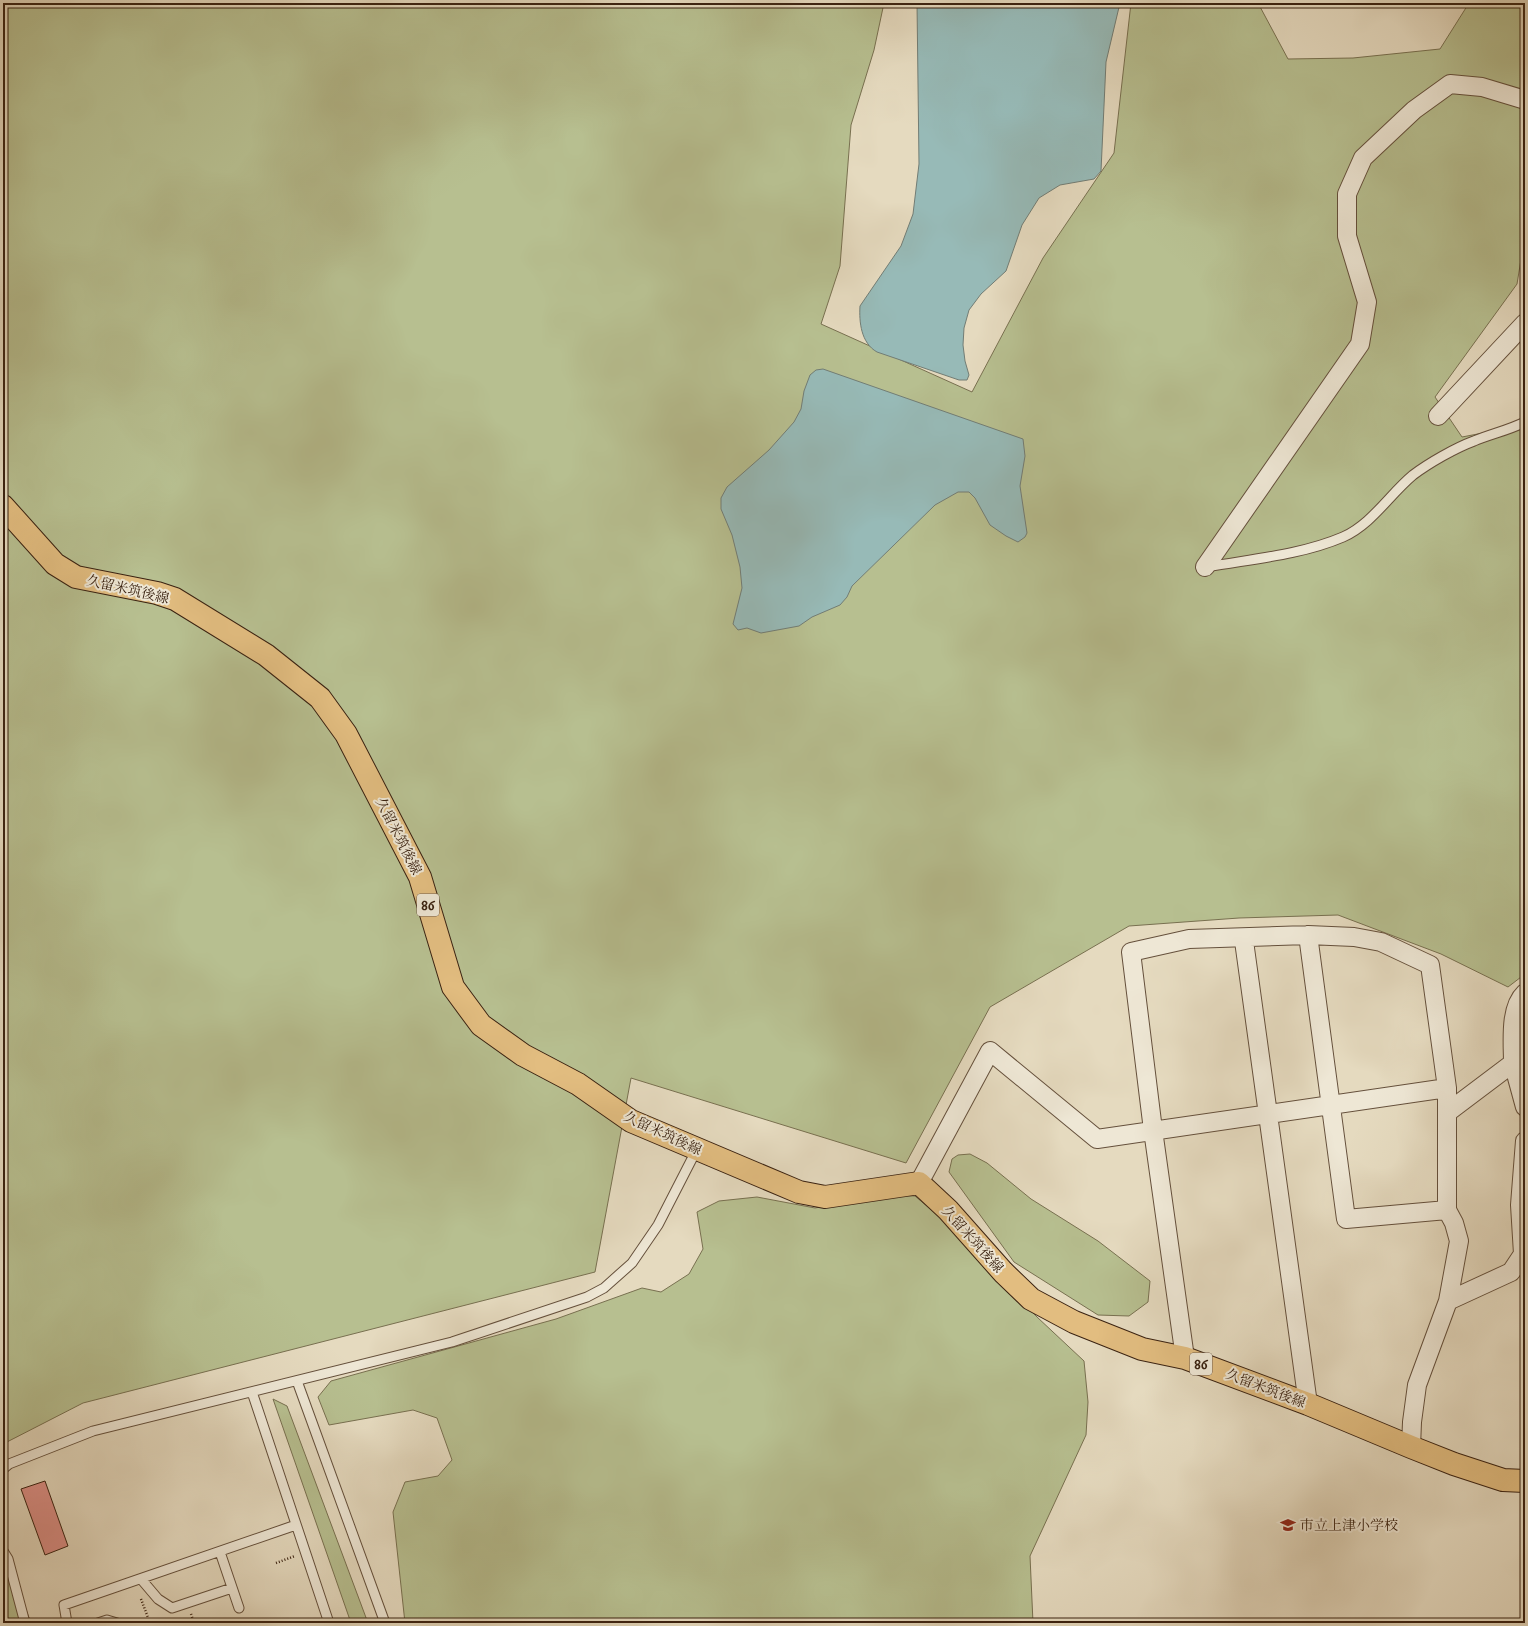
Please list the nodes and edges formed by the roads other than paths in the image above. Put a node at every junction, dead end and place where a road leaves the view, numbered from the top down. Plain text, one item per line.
1 (1525, 100) edge
2 (1525, 323) edge
3 (1438, 416) dead end
4 (1525, 422) edge
5 (3, 506) edge
6 (1205, 567) joint
7 (1308, 935) junction
8 (1244, 941) dead end
9 (1525, 993) edge
10 (1513, 1063) junction
11 (1447, 1088) junction
12 (1330, 1104) junction
13 (1525, 1107) edge
14 (1448, 1112) junction
15 (1267, 1113) junction
16 (1153, 1130) junction
17 (1525, 1141) edge
18 (697, 1149) junction
19 (919, 1183) junction
20 (1447, 1210) junction
21 (1523, 1219) edge
22 (1448, 1301) junction
23 (1185, 1358) junction
24 (297, 1381) junction
25 (252, 1392) junction
26 (1308, 1404) junction
27 (1411, 1447) junction
28 (3, 1469) edge
29 (1525, 1481) edge
30 (296, 1525) junction
31 (3, 1551) edge
32 (220, 1552) junction
33 (138, 1580) junction
34 (232, 1588) junction
35 (239, 1608) dead end
36 (25, 1623) edge
37 (67, 1623) edge
38 (98, 1623) edge
39 (117, 1623) edge
40 (329, 1623) edge
41 (385, 1623) edge

1 - 6 street
2 - 3 street
4 - 6 lane
5 - 18 main road, 久留米筑後線 / 86
7 - 11 street
7 - 12 street
7 - 16 street
8 - 15 street
9 - 10 street
10 - 13 street
10 - 14 street
11 - 12 street
11 - 14 street
12 - 15 street
12 - 20 street
14 - 20 street
15 - 16 street
15 - 26 street
16 - 19 street
16 - 23 street
17 - 21 street
18 - 19 main road, 久留米筑後線 / 86
18 - 24 lane
19 - 23 main road, 久留米筑後線 / 86
20 - 22 street
21 - 22 street
22 - 27 street
23 - 26 main road, 久留米筑後線 / 86
24 - 25 lane
24 - 41 lane
25 - 28 lane
25 - 30 lane
26 - 27 main road, 久留米筑後線 / 86
27 - 29 main road, 久留米筑後線 / 86
30 - 32 lane
30 - 40 lane
31 - 36 lane
32 - 33 lane
32 - 34 lane
33 - 34 lane
33 - 37 lane
34 - 35 lane
38 - 39 lane

